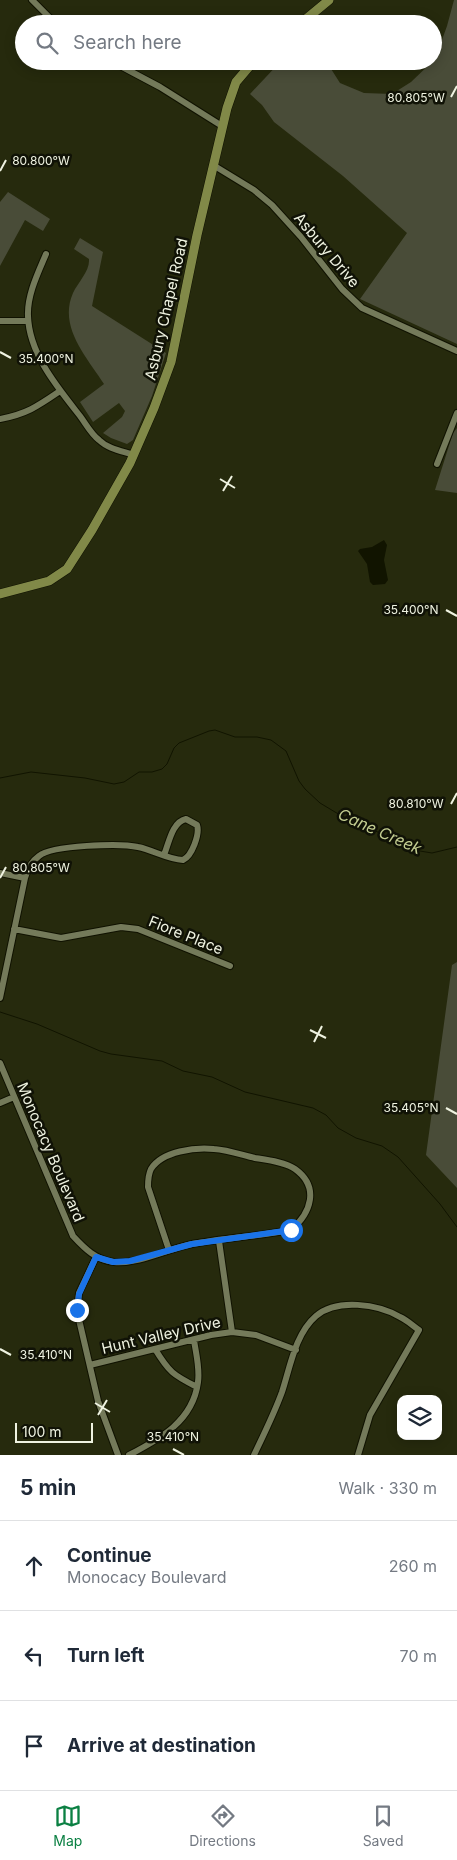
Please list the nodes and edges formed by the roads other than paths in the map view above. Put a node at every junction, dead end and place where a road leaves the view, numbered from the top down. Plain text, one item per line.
1 (32, 0) edge
2 (329, 0) edge
3 (47, 15) edge
4 (311, 15) edge
5 (128, 70) edge
6 (246, 70) edge
7 (222, 126) junction
8 (213, 165) junction
9 (46, 254) dead end
10 (0, 321) edge
11 (28, 321) junction
12 (457, 351) edge
13 (60, 391) junction
14 (457, 413) edge
15 (0, 419) edge
16 (134, 455) junction
17 (437, 464) dead end
18 (0, 594) edge
19 (164, 855) junction
20 (0, 873) edge
21 (25, 878) junction
22 (14, 930) junction
23 (230, 966) dead end
24 (0, 998) edge
25 (0, 1063) edge
26 (14, 1097) junction
27 (0, 1103) edge
28 (219, 1240) junction
29 (169, 1250) junction
30 (96, 1257) junction
31 (232, 1332) junction
32 (194, 1340) junction
33 (155, 1349) junction
34 (296, 1350) junction
35 (90, 1365) junction
36 (197, 1387) junction
37 (118, 1455) edge
38 (129, 1455) edge
39 (254, 1455) edge
40 (358, 1455) edge

1 - 3 street
2 - 4 main road
5 - 7 street
6 - 7 main road, Asbury Chapel Road
7 - 8 main road, Asbury Chapel Road
8 - 12 street, Asbury Drive
8 - 16 main road, Asbury Chapel Road
9 - 11 street
10 - 11 street
11 - 13 street
13 - 15 street
13 - 16 street
14 - 17 street
16 - 18 main road, Asbury Chapel Road
19 - 19 street
19 - 21 street
20 - 21 street
21 - 22 street
22 - 23 street, Fiore Place
22 - 24 street
25 - 26 street, Monocacy Boulevard
26 - 27 street
26 - 30 street, Monocacy Boulevard
28 - 29 street
28 - 29 street
28 - 31 street
29 - 30 street
30 - 35 street
31 - 32 street, Hunt Valley Drive
31 - 34 street, Hunt Valley Drive
32 - 33 street, Hunt Valley Drive
32 - 36 street
33 - 35 street, Hunt Valley Drive
33 - 36 street
34 - 39 street
34 - 40 street
35 - 37 street
36 - 38 street

